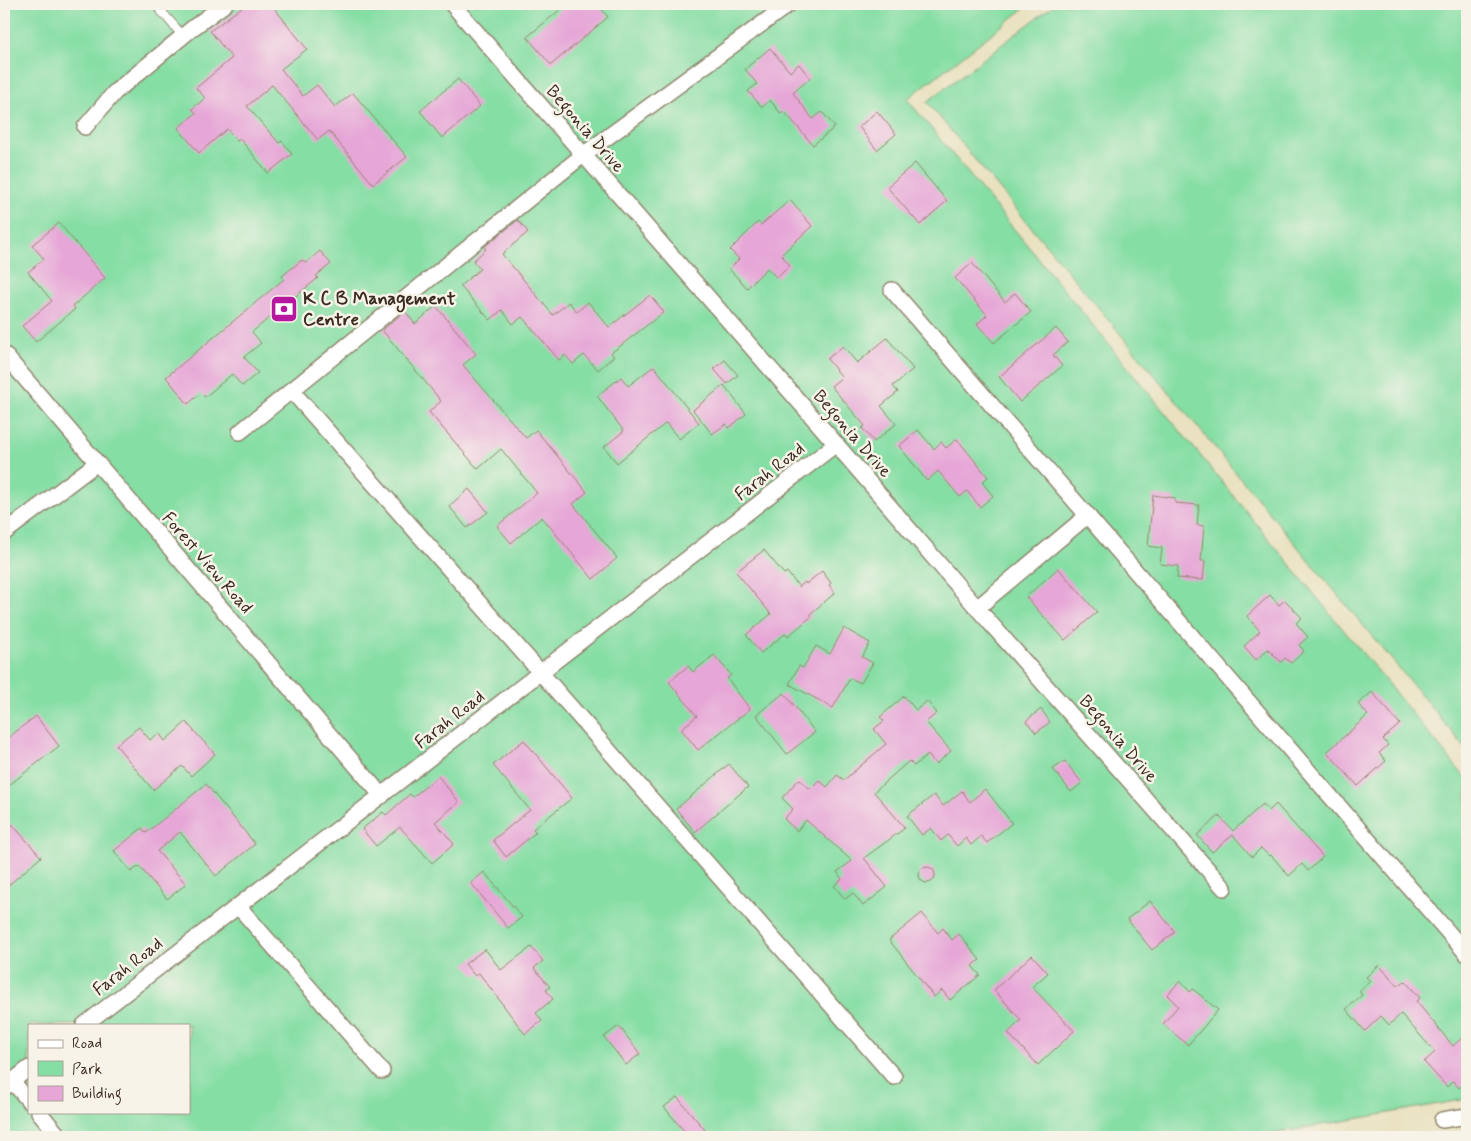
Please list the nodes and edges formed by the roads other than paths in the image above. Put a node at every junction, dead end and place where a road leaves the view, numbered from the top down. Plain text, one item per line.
1 (155, 4) edge
2 (225, 4) edge
3 (452, 4) edge
4 (789, 4) edge
5 (189, 31) junction
6 (85, 127) dead end
7 (583, 156) junction
8 (892, 290) dead end
9 (4, 354) edge
10 (291, 390) junction
11 (240, 432) dead end
12 (836, 444) junction
13 (96, 463) junction
14 (1088, 515) junction
15 (4, 533) edge
16 (977, 608) junction
17 (542, 673) junction
18 (382, 796) junction
19 (1224, 888) dead end
20 (238, 906) junction
21 (1467, 954) edge
22 (85, 1024) edge
23 (28, 1069) edge
24 (382, 1071) dead end
25 (894, 1077) dead end
26 (8, 1084) edge
27 (28, 1099) edge
28 (41, 1114) edge
29 (1467, 1116) edge
30 (1442, 1120) dead end
31 (60, 1137) edge

1 - 5 lane
2 - 5 street
3 - 7 street, Begonia Drive
4 - 7 street
5 - 6 street
7 - 10 street
7 - 12 street, Begonia Drive
8 - 14 street
9 - 13 street, Forest View Road
10 - 11 street
10 - 17 street
12 - 16 street, Begonia Drive
12 - 17 street, Farah Road
13 - 15 street
13 - 18 street, Forest View Road
14 - 16 street
14 - 21 street
16 - 19 street, Begonia Drive
17 - 18 street, Farah Road
17 - 25 street
18 - 20 street, Farah Road
20 - 22 street, Farah Road
20 - 24 street
23 - 26 street
26 - 27 street
28 - 31 street
29 - 30 street

